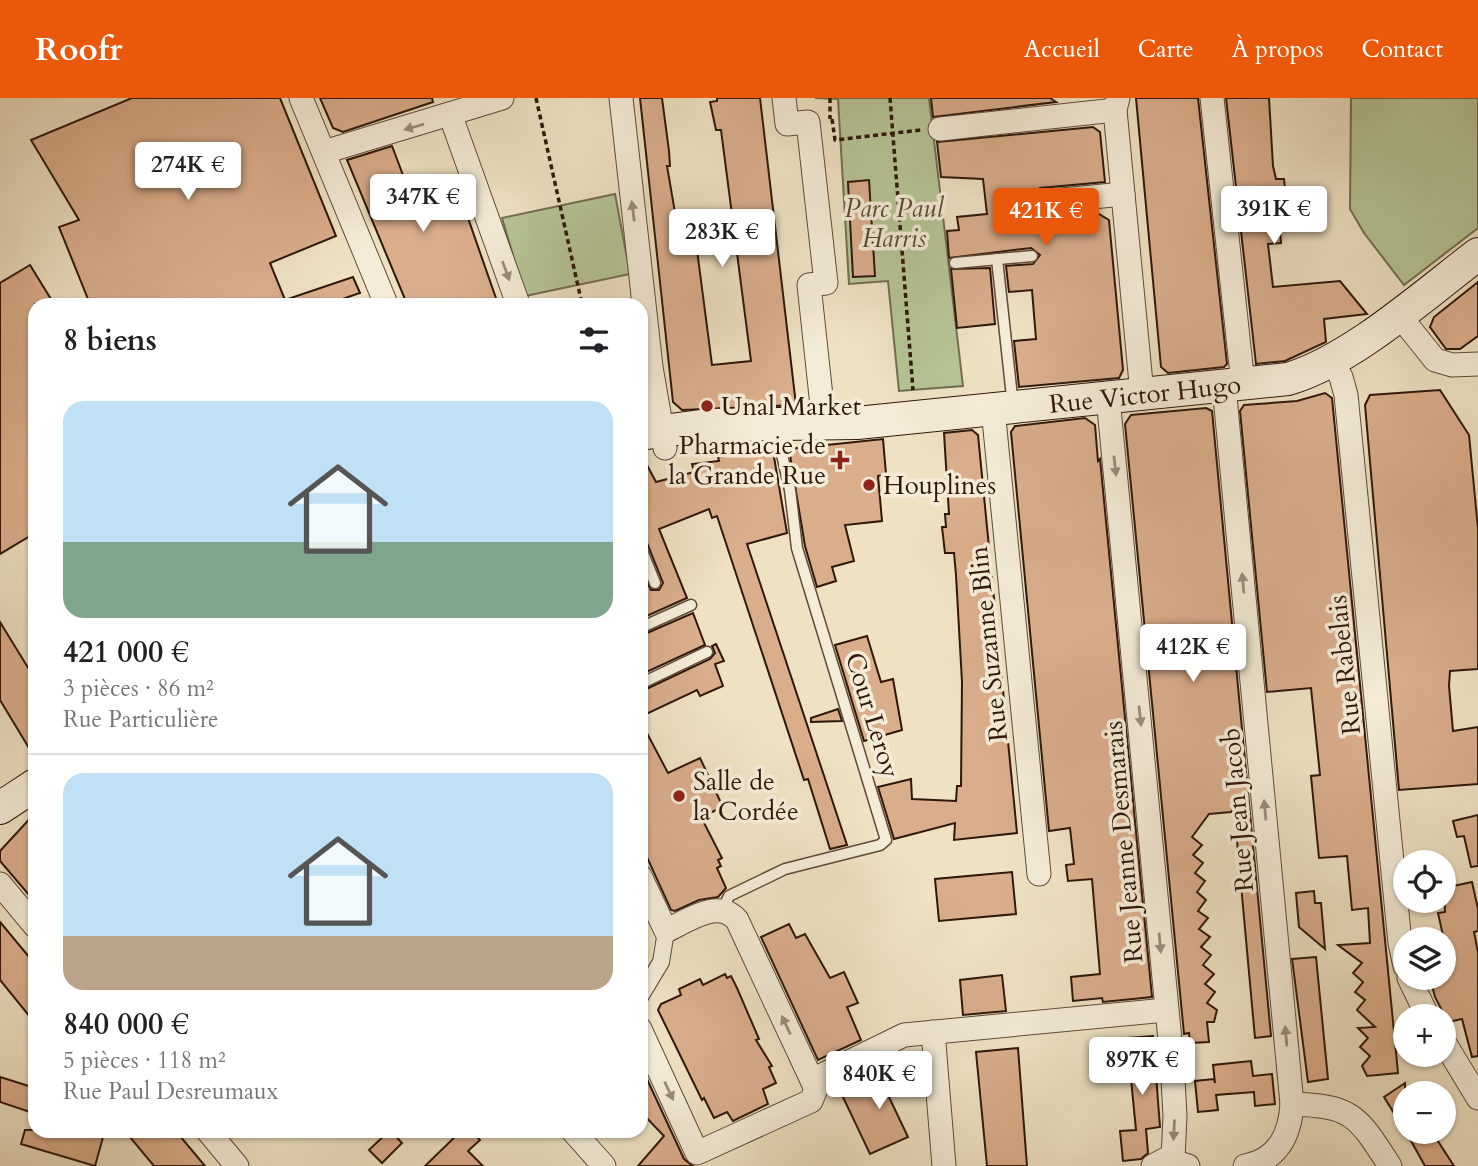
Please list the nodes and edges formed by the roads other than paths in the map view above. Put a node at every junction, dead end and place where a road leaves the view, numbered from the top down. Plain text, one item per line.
1 (301, 98) edge
2 (502, 98) edge
3 (621, 98) edge
4 (784, 98) edge
5 (1212, 98) edge
6 (1116, 104) edge
7 (450, 114) junction
8 (940, 129) road end
9 (324, 152) junction
10 (1123, 194) junction
11 (1042, 202) dead end
12 (1478, 254) edge
13 (1032, 256) dead end
14 (997, 259) junction
15 (955, 263) dead end
16 (384, 298) edge
17 (516, 298) edge
18 (639, 298) edge
19 (1398, 315) junction
20 (1331, 360) junction
21 (1478, 364) edge
22 (1234, 385) junction
23 (1142, 394) junction
24 (648, 398) edge
25 (1108, 398) junction
26 (1003, 409) junction
27 (824, 424) junction
28 (775, 425) junction
29 (652, 441) edge
30 (648, 566) edge
31 (655, 583) dead end
32 (691, 605) dead end
33 (648, 624) edge
34 (707, 653) dead end
35 (648, 680) edge
36 (28, 779) edge
37 (28, 790) edge
38 (0, 792) edge
39 (0, 808) edge
40 (1039, 874) dead end
41 (0, 884) edge
42 (648, 893) edge
43 (722, 911) junction
44 (28, 918) edge
45 (1398, 927) edge
46 (666, 931) junction
47 (648, 984) edge
48 (1165, 999) junction
49 (933, 1032) junction
50 (648, 1046) edge
51 (1456, 1062) edge
52 (812, 1080) junction
53 (1478, 1098) edge
54 (1292, 1104) junction
55 (214, 1138) edge
56 (579, 1138) edge
57 (701, 1159) edge
58 (1171, 1164) edge
59 (237, 1166) edge
60 (604, 1166) edge
61 (944, 1166) edge
62 (1245, 1166) edge
63 (1390, 1166) edge

1 - 9 street
2 - 7 street
18 -> 3 street
4 - 27 street
5 - 22 street, Rue Jean Jacob
6 - 8 street
6 - 10 street
7 -> 9 street
7 -> 17 street
9 - 16 street
10 - 11 street
10 - 23 street
12 - 19 main road, Rue Victor Hugo
13 - 14 lane
14 - 15 lane
14 - 26 lane
19 - 20 main road, Rue Victor Hugo
19 - 21 street
20 - 22 main road, Rue Victor Hugo
20 - 45 street, Rue Rabelais
22 - 23 main road, Rue Victor Hugo
54 -> 22 street, Rue Jean Jacob
23 - 25 main road, Rue Victor Hugo
24 - 29 street
25 - 26 main road, Rue Victor Hugo
25 -> 48 street, Rue Jeanne Desmarais
26 - 27 main road, Rue Victor Hugo
26 - 40 street, Rue Suzanne Blin
27 - 28 main road, Rue Victor Hugo
28 - 29 main road, Rue Victor Hugo
28 - 43 lane, Cour Leroy
30 - 31 lane
32 - 33 lane
34 - 35 lane
36 - 38 main road
37 - 39 main road
41 - 44 street
42 - 46 street
43 - 46 street
52 -> 43 street
46 - 47 street
48 - 49 street
48 -> 58 street, Rue Jeanne Desmarais
49 - 52 street
49 - 61 street
50 -> 57 street
51 - 53 street
52 - 57 street
54 - 62 street, Rue Jean Jacob
54 - 63 street
55 - 59 street
56 - 60 street

